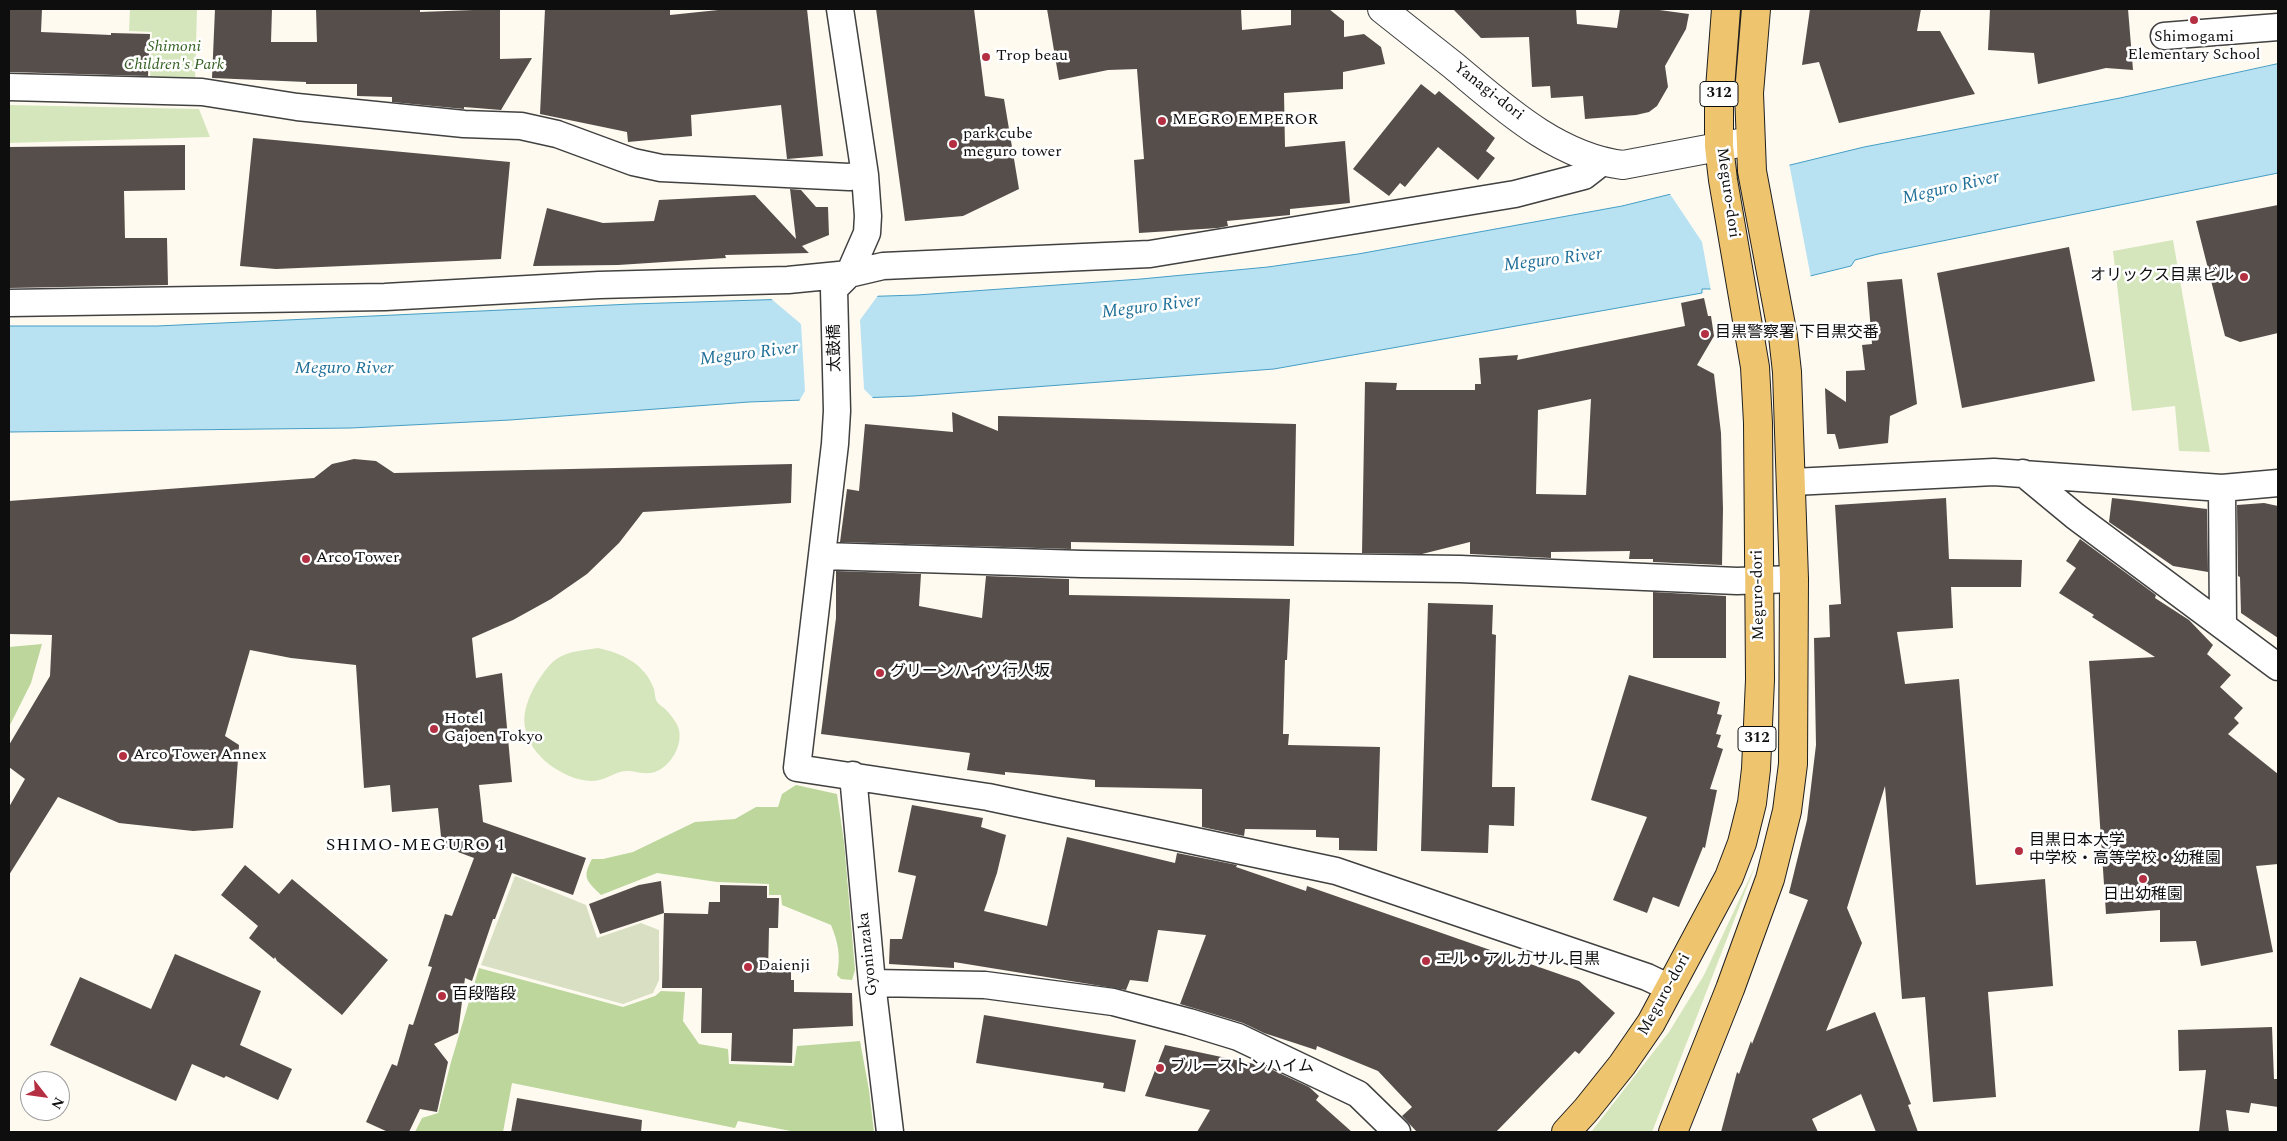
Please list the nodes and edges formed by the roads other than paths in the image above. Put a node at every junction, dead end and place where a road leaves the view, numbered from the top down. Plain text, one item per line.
1 (840, 9) edge
2 (1382, 9) edge
3 (1726, 9) edge
4 (1756, 9) edge
5 (2278, 27) edge
6 (2164, 36) dead end
7 (9, 87) edge
8 (1750, 141) junction
9 (1719, 146) junction
10 (1602, 162) junction
11 (865, 175) junction
12 (842, 282) junction
13 (9, 303) edge
14 (2023, 473) junction
15 (1792, 482) junction
16 (2278, 482) edge
17 (2222, 488) junction
18 (823, 556) junction
19 (1794, 579) junction
20 (1758, 580) junction
21 (2223, 626) junction
22 (2278, 667) edge
23 (853, 775) junction
24 (872, 983) junction
25 (1670, 988) junction
26 (890, 1132) edge
27 (1397, 1132) edge
28 (1566, 1132) edge
29 (1673, 1132) edge

1 - 11 street
2 - 10 street, Yanagi-dori
3 - 9 main road, Meguro-dori / 312
4 - 8 main road, Meguro-dori / 312
5 - 6 street
7 - 11 street
8 - 9 street, Yanagi-dori
8 - 15 main road, Meguro-dori / 312
9 - 10 street, Yanagi-dori
9 - 20 main road, Meguro-dori / 312
10 - 12 street
11 - 12 street
12 - 13 street
12 - 18 street, 太鼓橋
14 - 15 street
14 - 17 street
14 - 21 street
15 - 19 main road, Meguro-dori / 312
16 - 17 street
17 - 21 street
18 - 20 street
18 - 23 street, 太鼓橋
19 - 20 street
19 - 29 main road, Meguro-dori / 312
20 - 25 main road, Meguro-dori / 312
21 - 22 street
23 - 24 street, Gyoninzaka
23 - 25 street
24 - 26 street, Gyoninzaka
24 - 27 street
25 - 28 main road, Meguro-dori / 312

